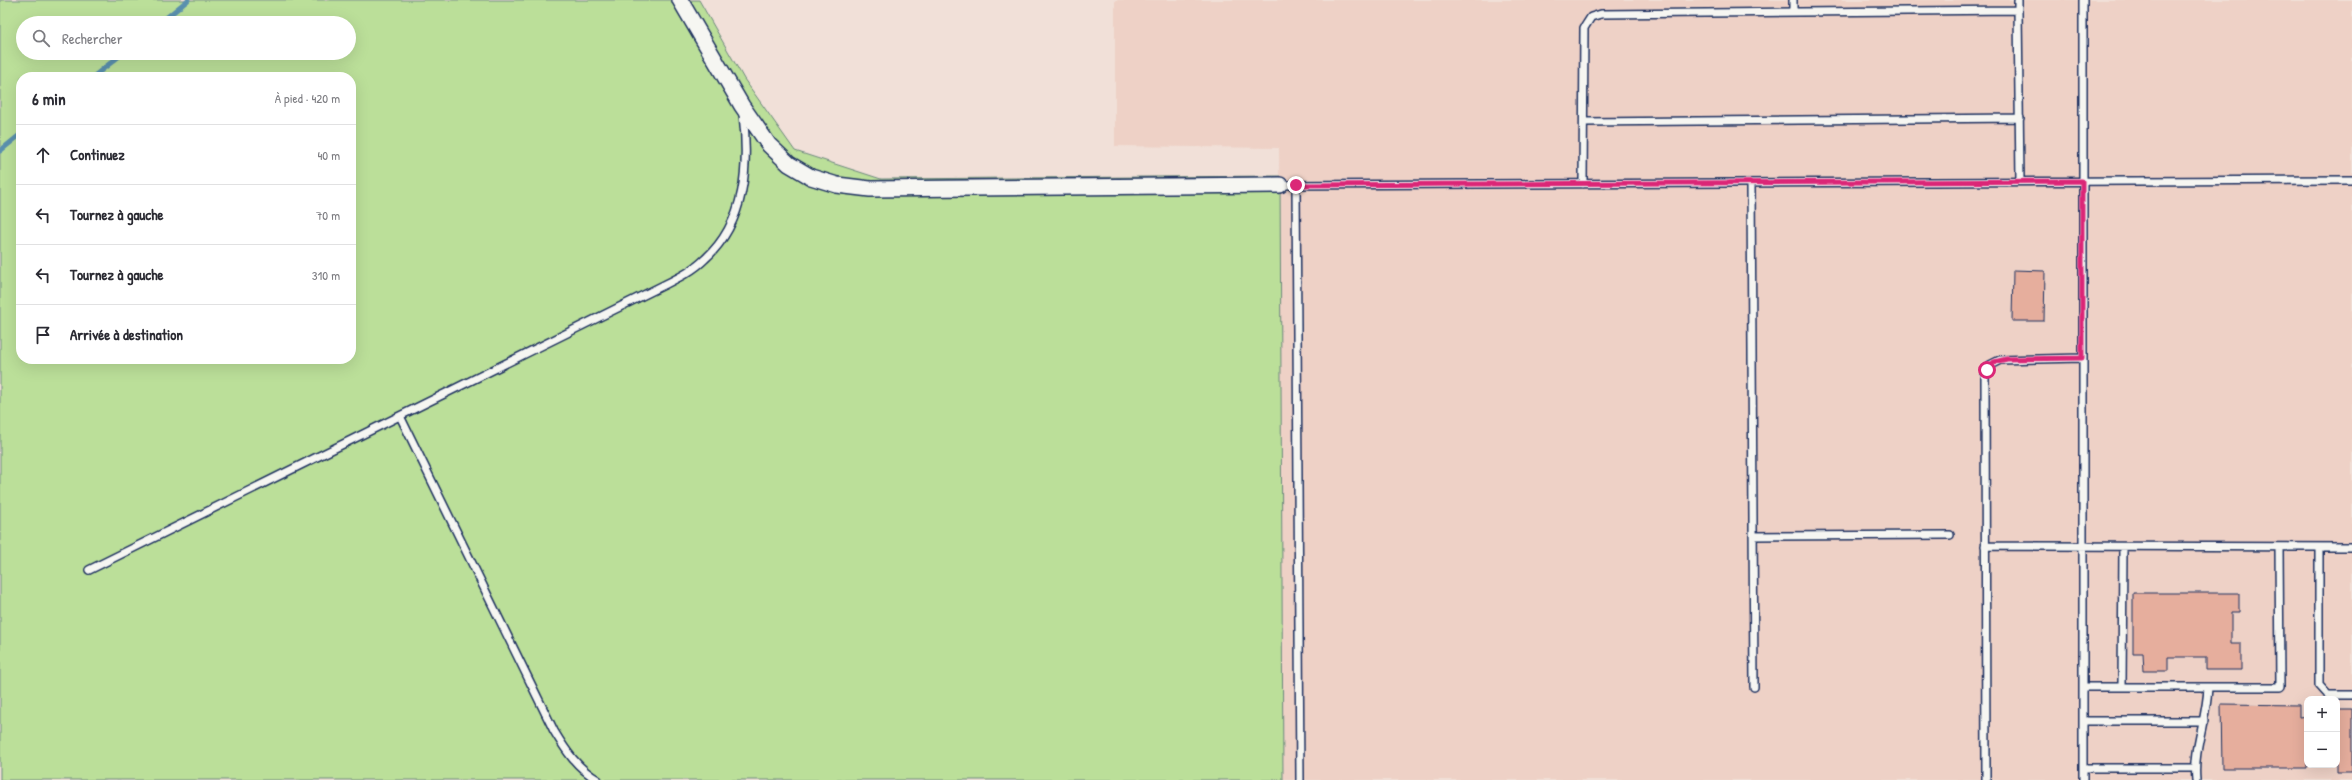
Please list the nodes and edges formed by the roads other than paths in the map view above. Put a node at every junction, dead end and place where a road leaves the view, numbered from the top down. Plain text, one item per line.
1 (680, 0) edge
2 (1793, 0) edge
3 (2018, 0) edge
4 (2083, 0) edge
5 (2018, 10) junction
6 (1793, 12) junction
7 (742, 106) junction
8 (2020, 118) junction
9 (1584, 122) junction
10 (2352, 180) edge
11 (2020, 181) junction
12 (2082, 181) junction
13 (1751, 183) junction
14 (1583, 184) junction
15 (1280, 185) joint
16 (1296, 185) junction
17 (2082, 358) junction
18 (400, 416) junction
19 (1950, 535) dead end
20 (1753, 536) junction
21 (1985, 546) junction
22 (2083, 547) junction
23 (2123, 547) junction
24 (2279, 547) junction
25 (2319, 547) junction
26 (2352, 547) edge
27 (89, 570) dead end
28 (1754, 687) dead end
29 (2122, 687) junction
30 (2208, 687) junction
31 (2083, 688) junction
32 (2352, 695) edge
33 (2083, 721) junction
34 (2204, 721) junction
35 (2083, 768) junction
36 (2195, 768) junction
37 (598, 780) edge
38 (1300, 780) edge
39 (1986, 780) edge
40 (2084, 780) edge
41 (2196, 780) edge

1 - 7 street
2 - 6 lane
3 - 5 lane
4 - 12 lane
5 - 6 lane
5 - 8 lane
6 - 9 lane
7 - 15 street
7 - 18 lane
8 - 9 lane
8 - 11 lane
9 - 14 lane
10 - 12 lane
11 - 12 lane
11 - 13 lane
12 - 17 lane
13 - 14 lane
13 - 20 lane
14 - 16 lane
15 - 16 lane
16 - 38 lane
17 - 21 lane
17 - 22 lane
18 - 27 lane
18 - 37 lane
19 - 20 lane
20 - 28 lane
21 - 22 lane
21 - 39 lane
22 - 23 lane
22 - 31 lane
23 - 24 lane
23 - 29 lane
24 - 25 lane
24 - 30 lane
25 - 26 lane
25 - 32 lane
29 - 30 lane
29 - 31 lane
30 - 34 lane
31 - 33 lane
33 - 34 lane
33 - 35 lane
34 - 36 lane
35 - 36 lane
35 - 40 lane
36 - 41 lane

